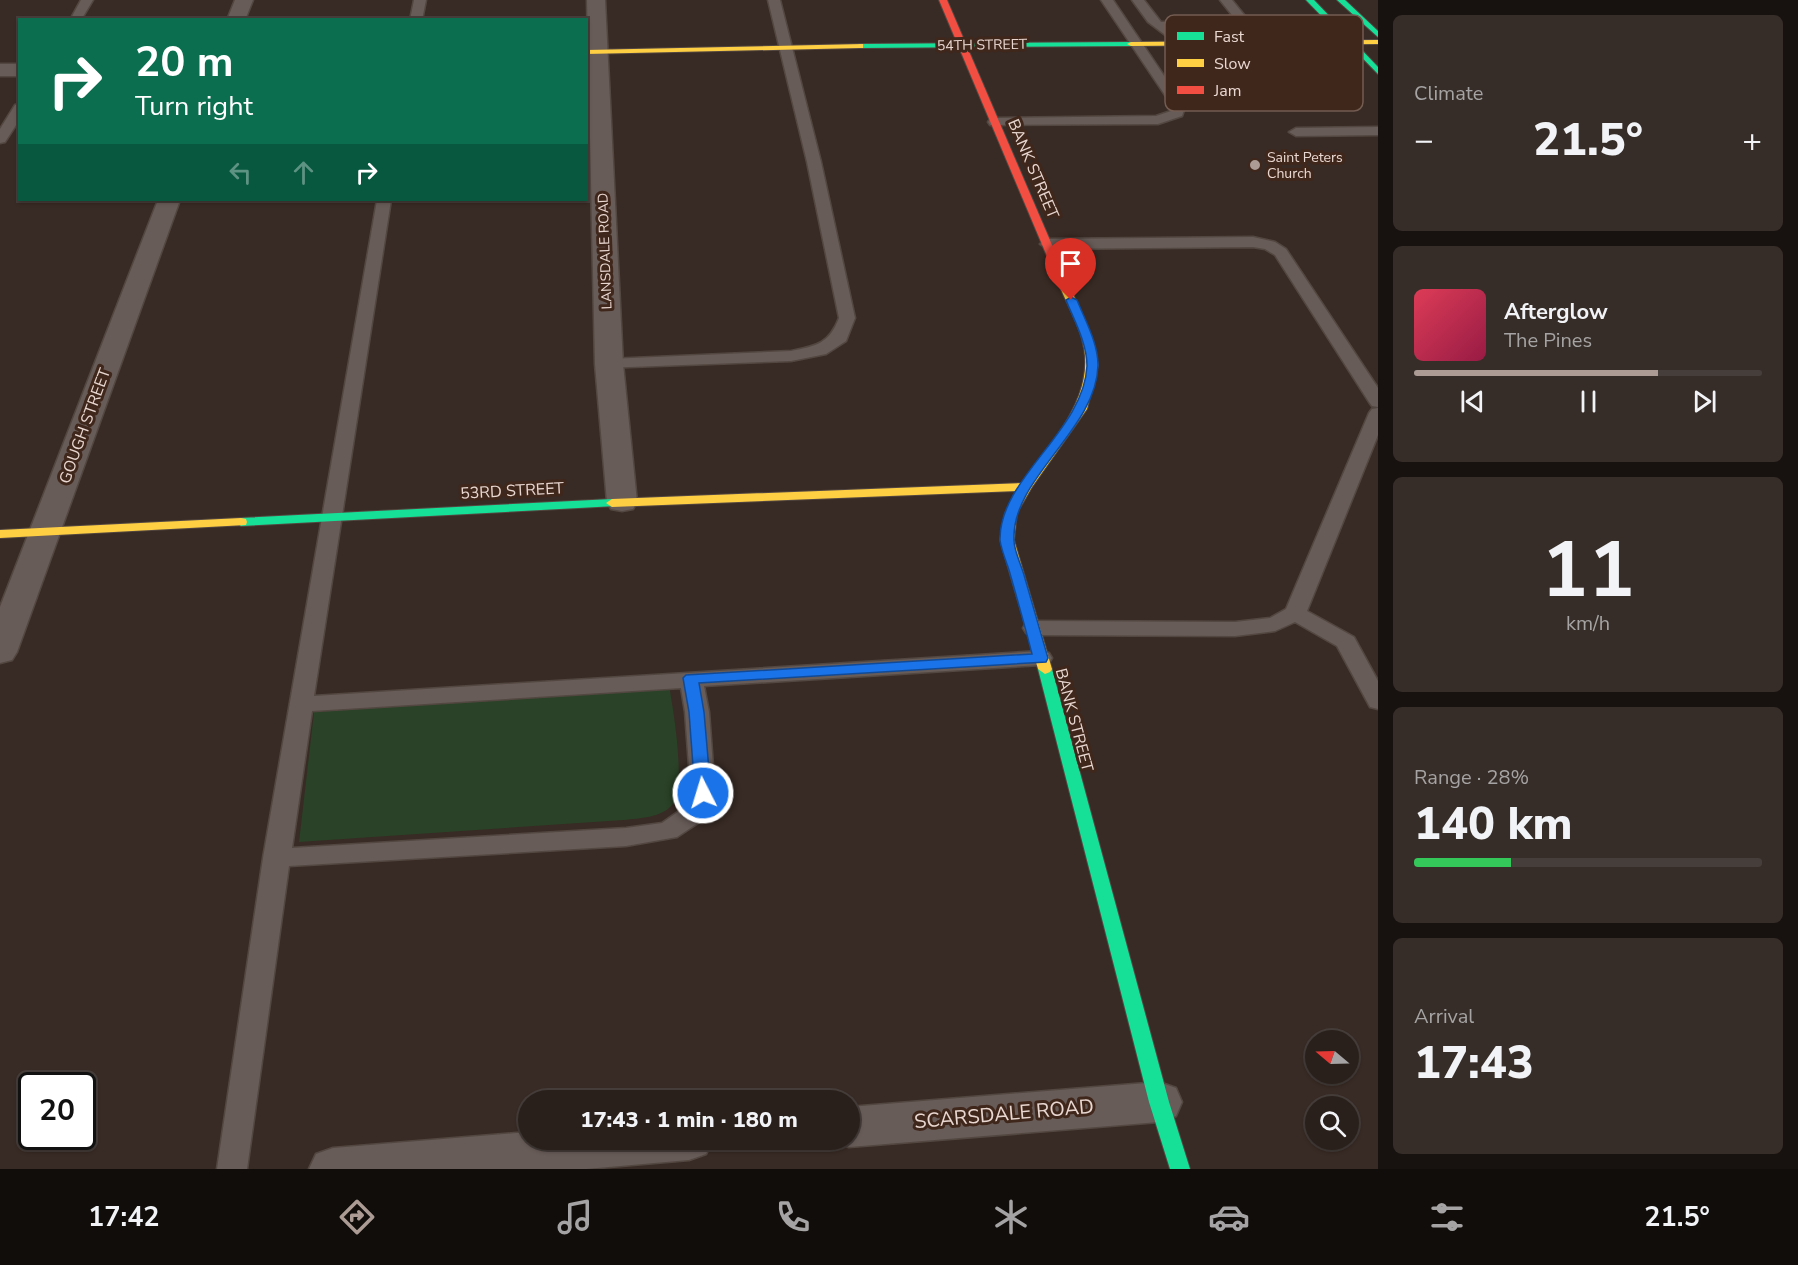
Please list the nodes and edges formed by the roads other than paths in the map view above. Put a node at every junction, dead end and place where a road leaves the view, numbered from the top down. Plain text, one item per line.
1 (87, 0) edge
2 (244, 0) edge
3 (420, 0) edge
4 (596, 0) edge
5 (774, 0) edge
6 (943, 0) edge
7 (1107, 0) edge
8 (1138, 0) edge
9 (1226, 0) edge
10 (1310, 0) edge
11 (1341, 0) edge
12 (1238, 15) edge
13 (1324, 15) edge
14 (1357, 15) edge
15 (76, 18) edge
16 (237, 18) edge
17 (416, 18) edge
18 (1363, 21) edge
19 (1155, 23) junction
20 (1165, 23) edge
21 (1165, 33) edge
22 (1378, 35) edge
23 (1136, 44) junction
24 (1165, 44) edge
25 (961, 46) junction
26 (785, 47) junction
27 (592, 52) edge
28 (1363, 56) edge
29 (0, 70) edge
30 (18, 70) edge
31 (1378, 72) edge
32 (1165, 86) edge
33 (18, 111) edge
34 (1178, 111) edge
35 (995, 122) junction
36 (1378, 131) edge
37 (1296, 132) dead end
38 (0, 139) edge
39 (169, 201) edge
40 (384, 201) edge
41 (1048, 244) junction
42 (609, 364) junction
43 (1378, 402) edge
44 (1378, 413) edge
45 (1026, 487) junction
46 (622, 502) junction
47 (329, 518) junction
48 (45, 532) junction
49 (0, 534) edge
50 (1295, 613) junction
51 (1034, 628) junction
52 (0, 652) edge
53 (1041, 658) junction
54 (691, 678) junction
55 (1378, 702) edge
56 (301, 704) junction
57 (276, 858) junction
58 (1159, 1102) junction
59 (860, 1126) edge
60 (566, 1150) edge
61 (232, 1169) edge
62 (333, 1169) edge
63 (1180, 1169) edge

1 - 15 lane
2 - 16 street
3 - 17 lane
4 - 27 street, LANSDALE ROAD
5 - 26 lane
6 - 25 street, BANK STREET
7 - 23 lane
8 - 19 lane
9 - 12 lane
10 - 13 street
11 - 14 street
18 - 22 street
19 - 20 lane
19 - 21 lane
23 - 24 street, 54TH STREET
23 - 25 street, 54TH STREET
23 - 32 lane
25 - 26 street, 54TH STREET
25 - 35 street, BANK STREET
26 - 27 street, 54TH STREET
26 - 42 lane
27 - 42 street, LANSDALE ROAD
28 - 31 street
29 - 30 street
33 - 38 lane
34 - 35 lane
35 - 41 street, BANK STREET
36 - 37 lane
39 - 48 street, GOUGH STREET
40 - 47 lane
41 - 43 lane
41 - 45 street, BANK STREET
42 - 46 street, LANSDALE ROAD
44 - 50 lane
45 - 46 street, 53RD STREET
45 - 51 street, BANK STREET
46 - 47 street, 53RD STREET
47 - 48 street, 53RD STREET
47 - 56 lane
48 - 49 street, 53RD STREET
48 - 52 street, GOUGH STREET
50 - 51 lane
50 - 55 lane
51 - 53 street, BANK STREET
53 - 54 lane
53 - 58 street, BANK STREET
54 - 56 lane
54 - 57 lane
56 - 57 lane
57 - 61 lane
58 - 59 street, SCARSDALE ROAD
58 - 63 street, BANK STREET
60 - 62 street

